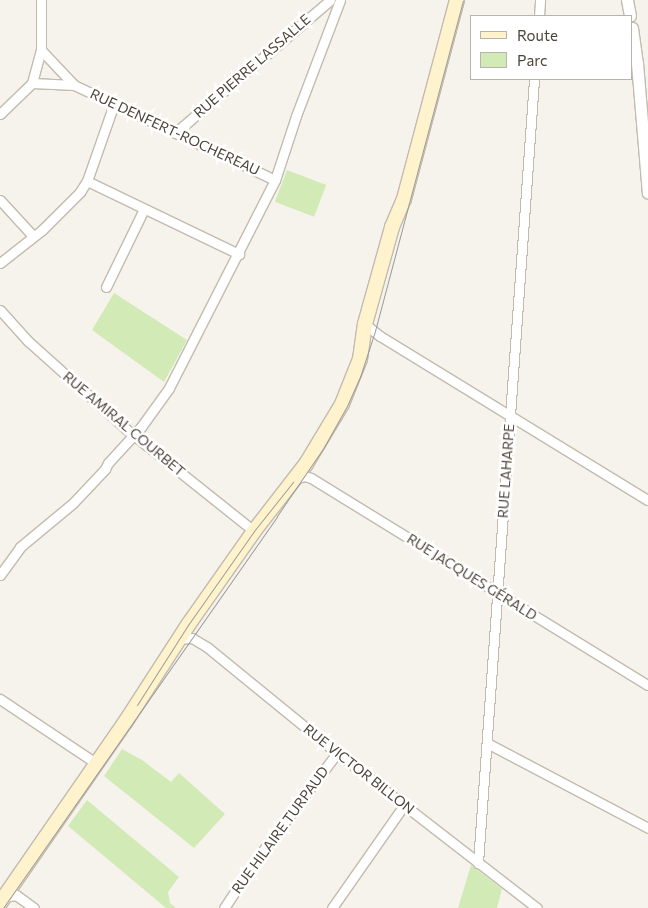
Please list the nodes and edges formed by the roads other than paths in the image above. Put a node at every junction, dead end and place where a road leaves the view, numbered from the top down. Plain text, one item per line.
1 (41, 0) edge
2 (330, 0) edge
3 (340, 0) edge
4 (457, 0) edge
5 (540, 0) edge
6 (627, 0) edge
7 (539, 15) edge
8 (630, 15) edge
9 (633, 35) edge
10 (41, 50) junction
11 (534, 80) edge
12 (32, 83) junction
13 (74, 85) junction
14 (114, 104) junction
15 (0, 114) edge
16 (175, 133) junction
17 (276, 180) junction
18 (87, 181) junction
19 (648, 184) edge
20 (648, 193) edge
21 (0, 200) edge
22 (144, 209) junction
23 (33, 236) junction
24 (239, 254) junction
25 (0, 263) edge
26 (106, 287) dead end
27 (0, 310) edge
28 (365, 324) junction
29 (510, 416) junction
30 (134, 434) junction
31 (295, 479) junction
32 (648, 500) edge
33 (254, 531) junction
34 (0, 575) edge
35 (498, 593) junction
36 (178, 639) junction
37 (648, 685) edge
38 (0, 699) edge
39 (487, 743) junction
40 (337, 753) junction
41 (97, 764) junction
42 (404, 805) junction
43 (648, 828) edge
44 (478, 863) junction
45 (2, 900) edge
46 (34, 908) edge
47 (224, 908) edge
48 (332, 908) edge
49 (537, 908) edge

1 - 10 street
2 - 16 street, RUE PIERRE LASSALLE
3 - 17 street
4 - 28 main road
5 - 7 street
6 - 8 street
9 - 19 street
10 - 12 street
10 - 13 street
11 - 29 street, RUE LAHARPE
12 - 13 street
12 - 15 street
13 - 14 street, RUE DENFERT-ROCHEREAU
14 - 16 street, RUE DENFERT-ROCHEREAU
14 - 18 street
16 - 17 street, RUE DENFERT-ROCHEREAU
17 - 24 street
18 - 22 street
18 - 23 street
19 - 20 street
21 - 23 street
22 - 24 street
22 - 26 street
23 - 25 street
24 - 30 street
27 - 30 street, RUE AMIRAL COURBET
28 - 29 street
28 - 31 main road
29 - 32 street
29 - 35 street, RUE LAHARPE
30 - 33 street, RUE AMIRAL COURBET
30 - 34 street
31 - 33 main road
31 - 35 street, RUE JACQUES GÉRALD
33 - 36 main road
35 - 37 street, RUE JACQUES GÉRALD
35 - 39 street, RUE LAHARPE
36 - 40 street, RUE VICTOR BILLON
36 - 41 main road
38 - 41 street
39 - 43 street
39 - 44 street, RUE LAHARPE
40 - 42 street, RUE VICTOR BILLON
40 - 47 street, RUE HILAIRE TURPAUD
41 - 45 main road
42 - 44 street, RUE VICTOR BILLON
42 - 48 street
44 - 49 street, RUE VICTOR BILLON
45 - 46 street

